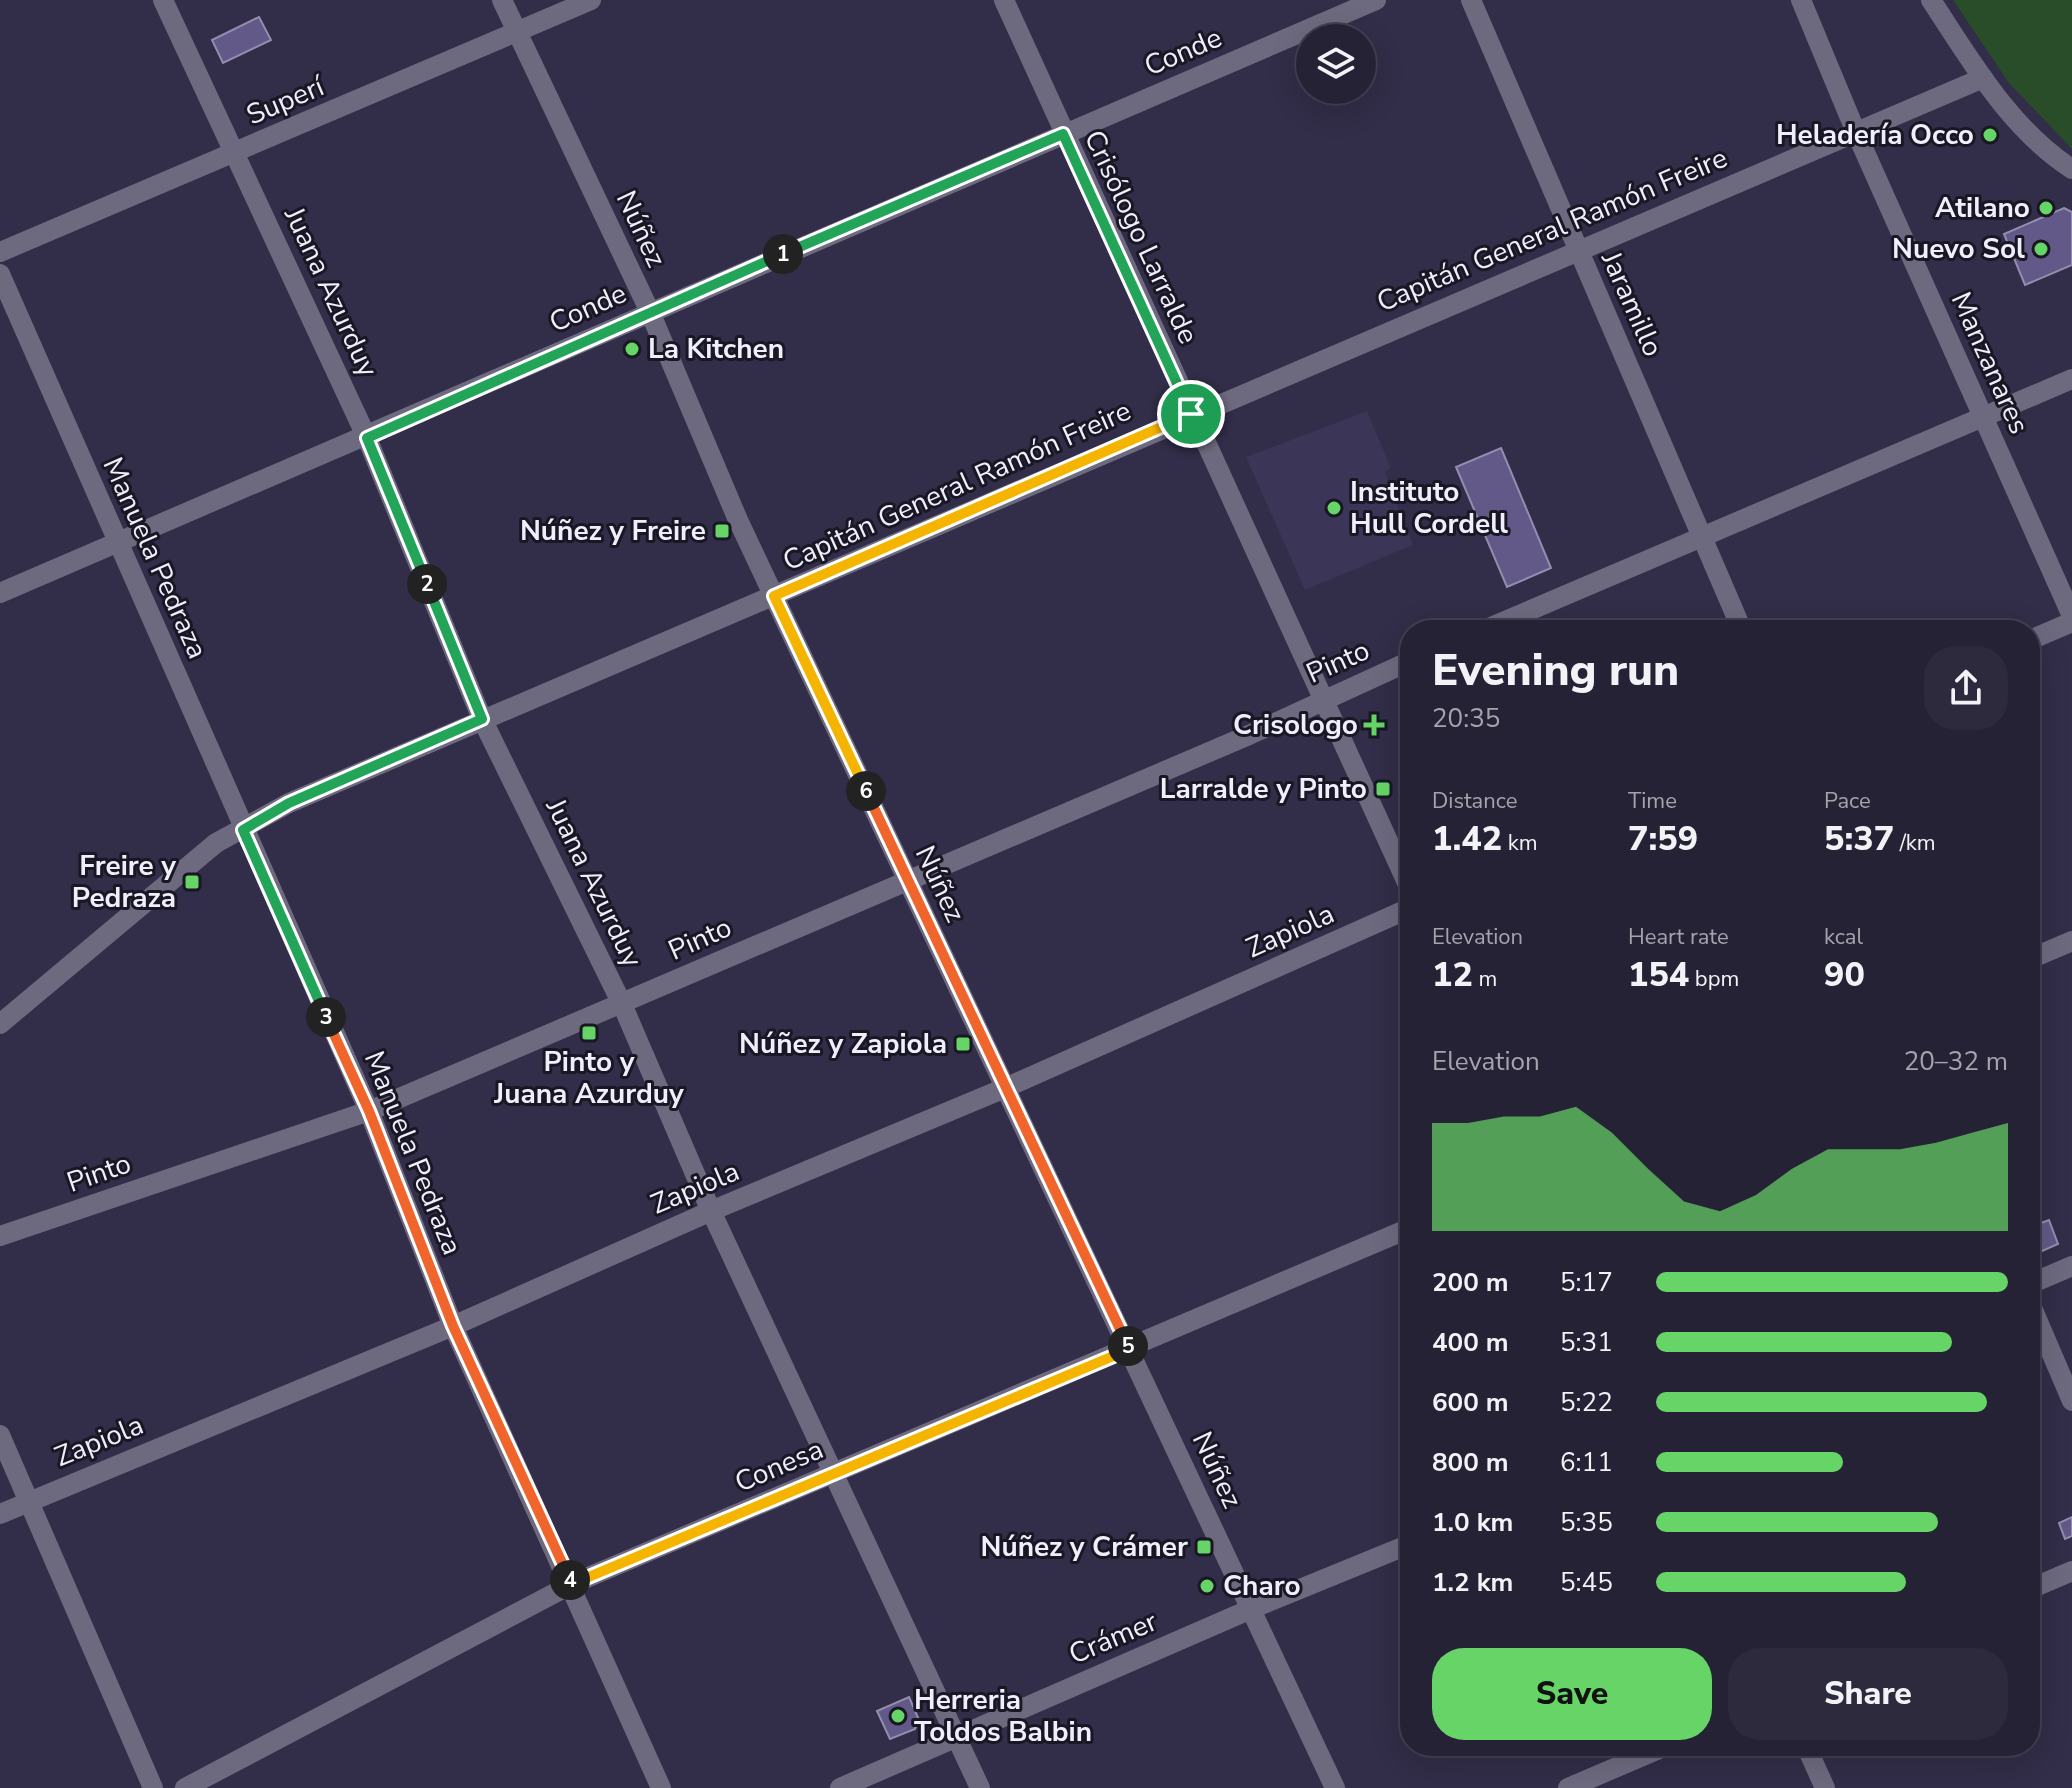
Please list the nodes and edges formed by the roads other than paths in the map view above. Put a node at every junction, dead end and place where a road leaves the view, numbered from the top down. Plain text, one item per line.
1 (163, 0) edge
2 (502, 0) edge
3 (591, 0) edge
4 (1004, 0) edge
5 (1376, 0) edge
6 (1471, 0) edge
7 (1801, 0) edge
8 (1931, 0) edge
9 (517, 32) junction
10 (1983, 78) junction
11 (1855, 130) junction
12 (1063, 134) junction
13 (236, 152) junction
14 (2072, 169) edge
15 (1577, 249) junction
16 (0, 252) edge
17 (0, 274) edge
18 (650, 312) junction
19 (2072, 379) edge
20 (1191, 414) junction
21 (1983, 416) junction
22 (367, 438) junction
23 (1703, 537) junction
24 (117, 544) junction
25 (0, 593) edge
26 (774, 596) junction
27 (2072, 619) edge
28 (1508, 620) edge
29 (1738, 620) edge
30 (2040, 635) edge
31 (1400, 665) edge
32 (1323, 699) junction
33 (482, 719) junction
34 (243, 830) junction
35 (1400, 867) edge
36 (907, 879) junction
37 (1400, 912) edge
38 (2072, 941) edge
39 (2040, 955) edge
40 (622, 1004) junction
41 (0, 1024) edge
42 (1005, 1088) junction
43 (369, 1111) junction
44 (711, 1211) junction
45 (1400, 1232) edge
46 (0, 1236) edge
47 (2072, 1266) edge
48 (2040, 1280) edge
49 (453, 1326) junction
50 (2040, 1326) edge
51 (1130, 1349) junction
52 (2072, 1401) edge
53 (0, 1435) edge
54 (834, 1473) junction
55 (29, 1499) junction
56 (0, 1514) edge
57 (1400, 1548) edge
58 (2072, 1571) edge
59 (572, 1584) junction
60 (2040, 1585) edge
61 (1251, 1609) junction
62 (957, 1736) junction
63 (1643, 1756) edge
64 (1811, 1756) edge
65 (153, 1788) edge
66 (185, 1788) edge
67 (661, 1788) edge
68 (840, 1788) edge
69 (980, 1788) edge
70 (1335, 1788) edge
71 (1568, 1788) edge
72 (1825, 1788) edge

1 - 13 street, Juana Azurduy
2 - 9 street, Núñez
3 - 9 street, Superí
4 - 12 street, Crisólogo Larralde
5 - 12 street, Conde
6 - 15 street, Jaramillo
7 - 11 street, Manzanares
8 - 10 street
9 - 13 street, Superí
9 - 18 street, Núñez
10 - 11 street, Capitán General Ramón Freire
10 - 14 street
11 - 15 street, Capitán General Ramón Freire
11 - 21 street, Manzanares
12 - 18 street, Conde
12 - 20 street, Crisólogo Larralde
13 - 16 street, Superí
13 - 22 street, Juana Azurduy
15 - 20 street, Capitán General Ramón Freire
15 - 23 street, Jaramillo
17 - 24 street, Manuela Pedraza
18 - 22 street, Conde
18 - 26 street, Núñez
19 - 21 street
20 - 26 street, Capitán General Ramón Freire
20 - 32 street, Crisólogo Larralde
21 - 23 street
21 - 27 street, Manzanares
22 - 24 street, Conde
22 - 33 street, Juana Azurduy
23 - 28 street
23 - 29 street, Jaramillo
24 - 25 street, Conde
24 - 34 street, Manuela Pedraza
26 - 33 street, Capitán General Ramón Freire
26 - 36 street, Núñez
27 - 30 street
31 - 32 street, Pinto
32 - 35 street, Crisólogo Larralde
32 - 36 street, Pinto
33 - 34 street, Capitán General Ramón Freire
33 - 40 street, Juana Azurduy
34 - 41 street, Capitán General Ramón Freire
34 - 43 street, Manuela Pedraza
36 - 40 street, Pinto
36 - 42 street, Núñez
37 - 42 street, Zapiola
38 - 39 street
40 - 43 street, Pinto
40 - 44 street, Juana Azurduy
42 - 44 street, Zapiola
42 - 51 street, Núñez
43 - 46 street, Pinto
43 - 49 street, Manuela Pedraza
44 - 49 street, Zapiola
44 - 54 street, Juana Azurduy
45 - 51 street, Conesa
47 - 48 street
49 - 55 street, Zapiola
49 - 59 street, Manuela Pedraza
50 - 52 street
51 - 54 street, Conesa
51 - 61 street, Núñez
53 - 55 street
54 - 59 street, Conesa
54 - 62 street, Juana Azurduy
55 - 56 street, Zapiola
55 - 65 street
57 - 61 street, Crámer
58 - 60 street
59 - 66 street, Conesa
59 - 67 street, Manuela Pedraza
61 - 62 street, Crámer
61 - 70 street, Núñez
62 - 68 street, Crámer
62 - 69 street, Juana Azurduy
63 - 71 street
64 - 72 street

